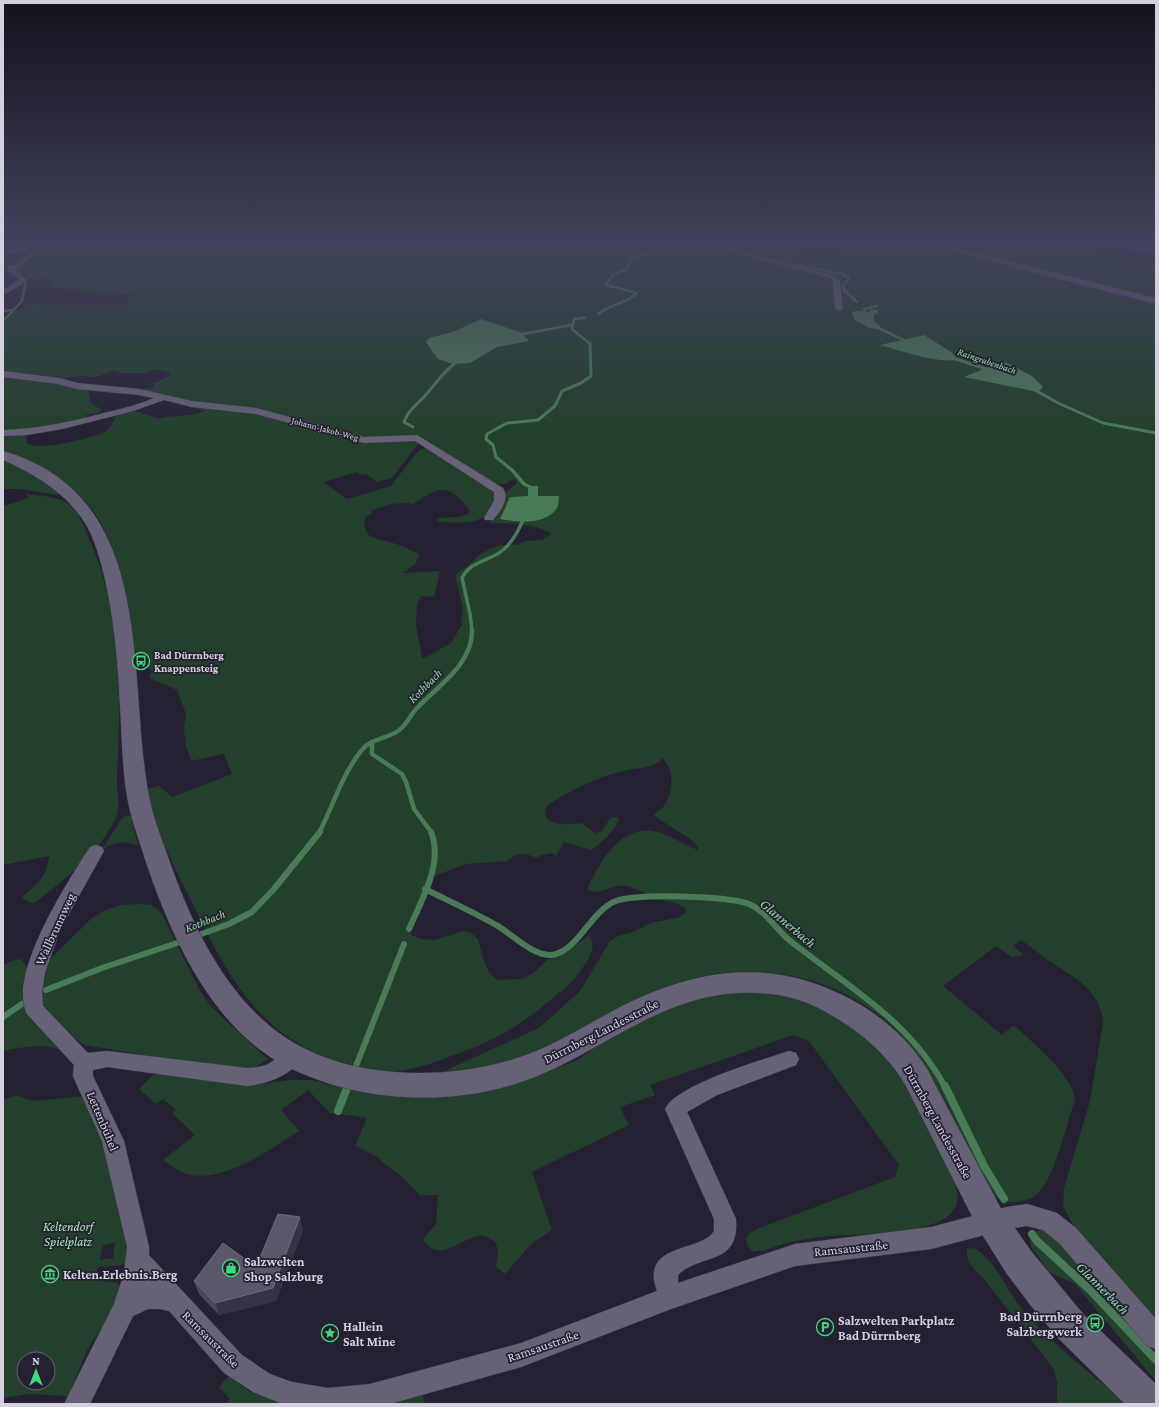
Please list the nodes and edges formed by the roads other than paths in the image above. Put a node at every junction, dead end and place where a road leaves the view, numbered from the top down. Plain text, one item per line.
1 (3, 374) edge
2 (162, 398) junction
3 (3, 434) edge
4 (3, 454) edge
5 (489, 518) dead end
6 (96, 851) dead end
7 (293, 1056) junction
8 (789, 1059) dead end
9 (86, 1064) junction
10 (992, 1223) junction
11 (138, 1260) junction
12 (671, 1298) junction
13 (175, 1302) junction
14 (125, 1308) junction
15 (1156, 1337) edge
16 (77, 1404) edge
17 (1150, 1404) edge

1 - 2 street, Johann-Jakob-Weg
2 - 3 street
2 - 5 street, Johann-Jakob-Weg
4 - 7 main road, Dürrnberg Landesstraße
6 - 9 street, Wallbrunnweg
7 - 9 street
7 - 10 main road, Dürrnberg Landesstraße
8 - 12 street
9 - 11 street, Lettenbühel
10 - 12 street, Ramsaustraße
10 - 15 street, Ramsaustraße
10 - 17 main road, Dürrnberg Landesstraße
11 - 13 street, Ramsaustraße
11 - 14 street, Lettenbühel
12 - 13 street, Ramsaustraße
13 - 14 street
14 - 16 street, Lettenbühel

